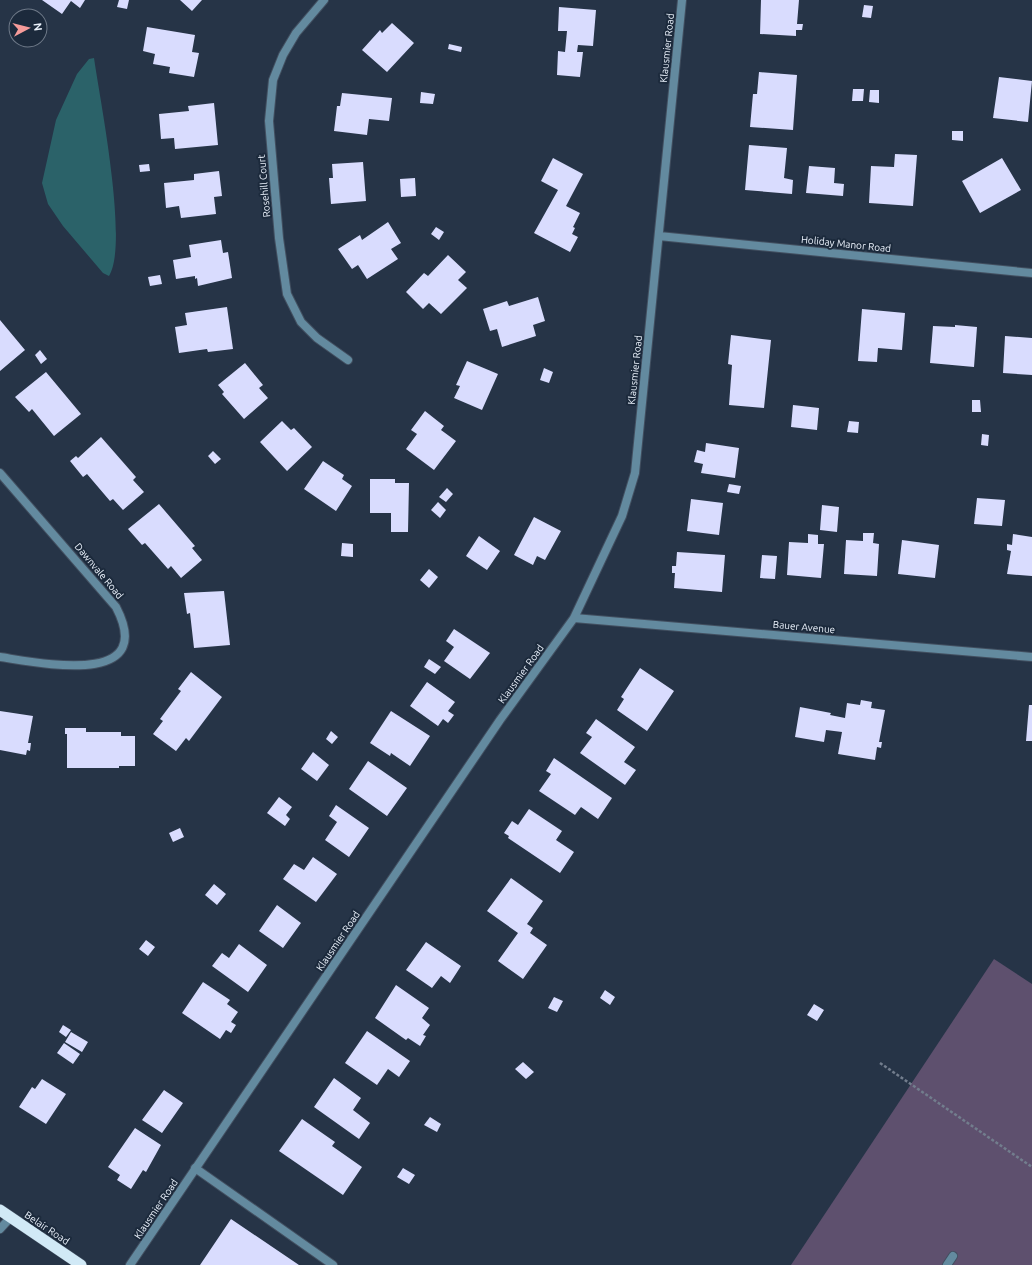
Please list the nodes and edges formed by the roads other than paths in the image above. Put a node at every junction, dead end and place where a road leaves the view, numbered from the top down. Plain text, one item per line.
1 (324, 0) edge
2 (682, 0) edge
3 (658, 236) junction
4 (1032, 273) edge
5 (348, 360) dead end
6 (0, 473) edge
7 (574, 618) junction
8 (0, 657) edge
9 (1032, 657) edge
10 (195, 1168) junction
11 (0, 1210) edge
12 (10, 1218) junction
13 (0, 1229) edge
14 (953, 1256) dead end
15 (82, 1265) edge
16 (130, 1265) edge
17 (333, 1265) edge
18 (947, 1265) edge

1 - 5 street, Rosehill Court
2 - 3 street, Klausmier Road
3 - 4 street, Holiday Manor Road
3 - 7 street, Klausmier Road
6 - 8 street, Dawnvale Road
7 - 9 street, Bauer Avenue
7 - 10 street, Klausmier Road
10 - 16 street, Klausmier Road
10 - 17 street
11 - 12 highway, Belair Road
12 - 13 street
12 - 15 highway, Belair Road
14 - 18 street

